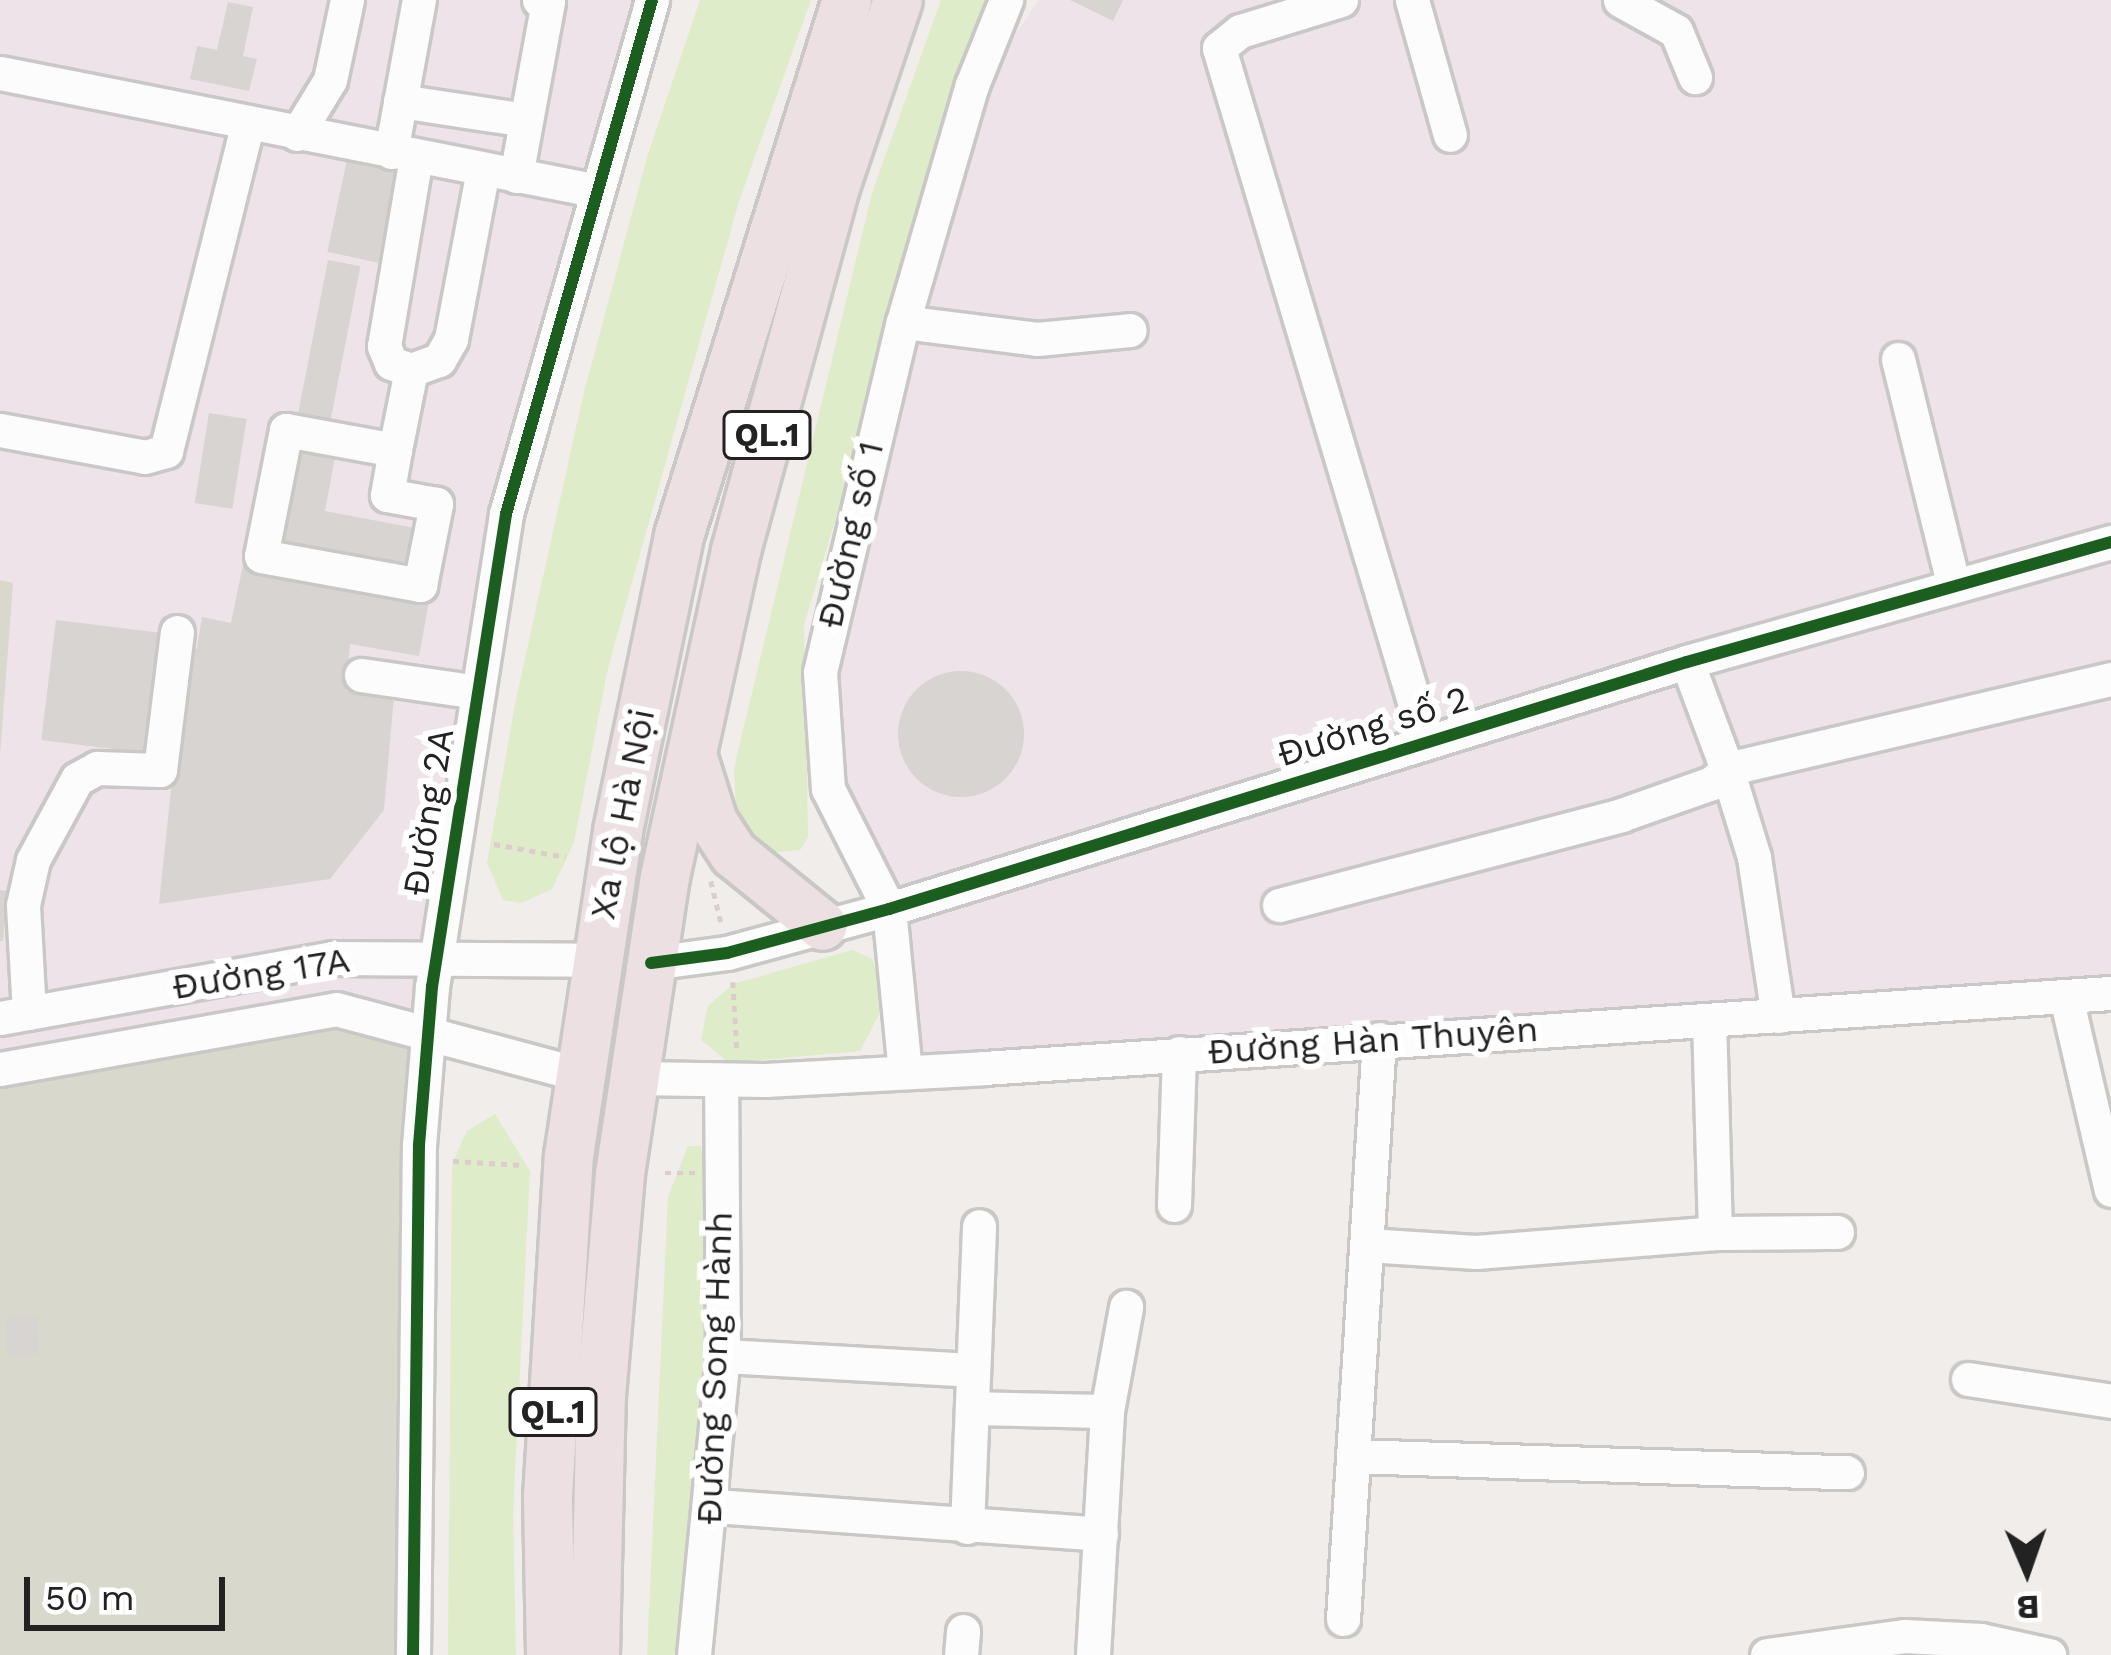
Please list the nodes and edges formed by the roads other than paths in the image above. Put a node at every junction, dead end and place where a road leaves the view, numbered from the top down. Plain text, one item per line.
1 (347, 0) edge
2 (419, 0) edge
3 (568, 0) edge
4 (652, 0) edge
5 (847, 0) edge
6 (898, 0) edge
7 (1006, 0) edge
8 (1341, 0) edge
9 (1412, 0) edge
10 (1620, 0) edge
11 (544, 1) edge
12 (0, 73) edge
13 (1695, 76) dead end
14 (400, 101) junction
15 (526, 120) junction
16 (247, 125) junction
17 (297, 134) junction
18 (1450, 135) dead end
19 (403, 154) junction
20 (500, 173) junction
21 (593, 190) junction
22 (903, 322) junction
23 (1130, 331) dead end
24 (1898, 359) dead end
25 (411, 370) junction
26 (0, 430) edge
27 (395, 450) junction
28 (2111, 542) edge
29 (1953, 583) junction
30 (177, 632) dead end
31 (1687, 662) junction
32 (361, 675) dead end
33 (2111, 679) edge
34 (478, 692) junction
35 (1426, 742) junction
36 (691, 752) junction
37 (1727, 769) junction
38 (1279, 905) dead end
39 (890, 909) junction
40 (824, 926) junction
41 (436, 958) junction
42 (596, 960) junction
43 (651, 963) junction
44 (2111, 993) edge
45 (2066, 997) junction
46 (15, 1016) edge
47 (1778, 1016) junction
48 (1709, 1020) junction
49 (427, 1030) junction
50 (1379, 1039) junction
51 (1179, 1054) junction
52 (0, 1069) edge
53 (729, 1069) junction
54 (905, 1072) junction
55 (579, 1073) junction
56 (634, 1078) junction
57 (2111, 1190) edge
58 (1174, 1205) dead end
59 (979, 1226) dead end
60 (1837, 1232) dead end
61 (1715, 1233) junction
62 (1366, 1245) junction
63 (1126, 1307) dead end
64 (723, 1356) junction
65 (973, 1370) junction
66 (1968, 1379) dead end
67 (2111, 1401) edge
68 (972, 1408) junction
69 (1107, 1411) junction
70 (1353, 1456) junction
71 (1847, 1472) dead end
72 (714, 1506) junction
73 (968, 1527) junction
74 (1101, 1534) junction
75 (1343, 1619) dead end
76 (700, 1654) edge
77 (2039, 1654) edge
78 (413, 1655) edge
79 (551, 1655) edge
80 (595, 1655) edge
81 (1093, 1655) edge
82 (1767, 1655) edge

1 - 17 street
2 - 14 street
3 - 11 street
4 - 21 street, Đường 2A
5 - 42 highway, Xa lộ Hà Nội / QL.1
6 - 36 highway, Xa lộ Hà Nội / QL.1
7 - 22 street, Đường số 1
8 - 35 street
9 - 18 street
10 - 13 street
11 - 15 street
12 - 16 street
14 - 15 street
14 - 19 street
15 - 20 street
16 - 17 street
16 - 26 street
17 - 19 street
19 - 20 street
19 - 25 street
20 - 21 street
20 - 25 street
21 - 34 street, Đường 2A
22 - 23 street
22 - 39 street, Đường số 1
24 - 29 street
25 - 27 street
27 - 27 street
28 - 29 street, Đường số 2
29 - 31 street, Đường số 2
30 - 46 street
31 - 35 street, Đường số 2
31 - 37 street
32 - 34 street
33 - 37 street
34 - 41 street, Đường 2A
35 - 39 street, Đường số 2
36 - 40 highway
36 - 43 highway, Xa lộ Hà Nội / QL.1
37 - 38 street
37 - 47 street
39 - 40 street, Đường số 2
39 - 54 street, Đường số 1
40 - 43 street, Đường số 2
41 - 42 street, Đường 17A
41 - 46 street, Đường 17A
41 - 49 street, Đường 2A
42 - 43 highway
42 - 55 highway, Xa lộ Hà Nội / QL.1
43 - 56 highway, Xa lộ Hà Nội / QL.1
44 - 45 street, Đường Hàn Thuyên
45 - 47 street, Đường Hàn Thuyên
45 - 57 street
47 - 48 street, Đường Hàn Thuyên
48 - 50 street, Đường Hàn Thuyên
48 - 61 street
49 - 52 street, Đường 17A
49 - 55 street, Đường 17A
49 - 78 street, Đường 2A
50 - 51 street, Đường Hàn Thuyên
50 - 62 street
51 - 54 street, Đường Hàn Thuyên
51 - 58 street
53 - 54 street, Đường Hàn Thuyên
53 - 56 street, Đường Hàn Thuyên
53 - 64 street, Đường Song Hành
55 - 56 highway
55 - 79 highway, Xa lộ Hà Nội / QL.1
56 - 80 highway, Xa lộ Hà Nội / QL.1
59 - 65 street
60 - 61 street
61 - 62 street
62 - 70 street
63 - 69 street
64 - 65 street
64 - 72 street, Đường Song Hành
65 - 68 street
66 - 67 street
68 - 69 street
68 - 73 street
69 - 74 street
70 - 71 street
70 - 75 street
72 - 73 street
72 - 76 street, Đường Song Hành
73 - 74 street
74 - 81 street
77 - 82 street

